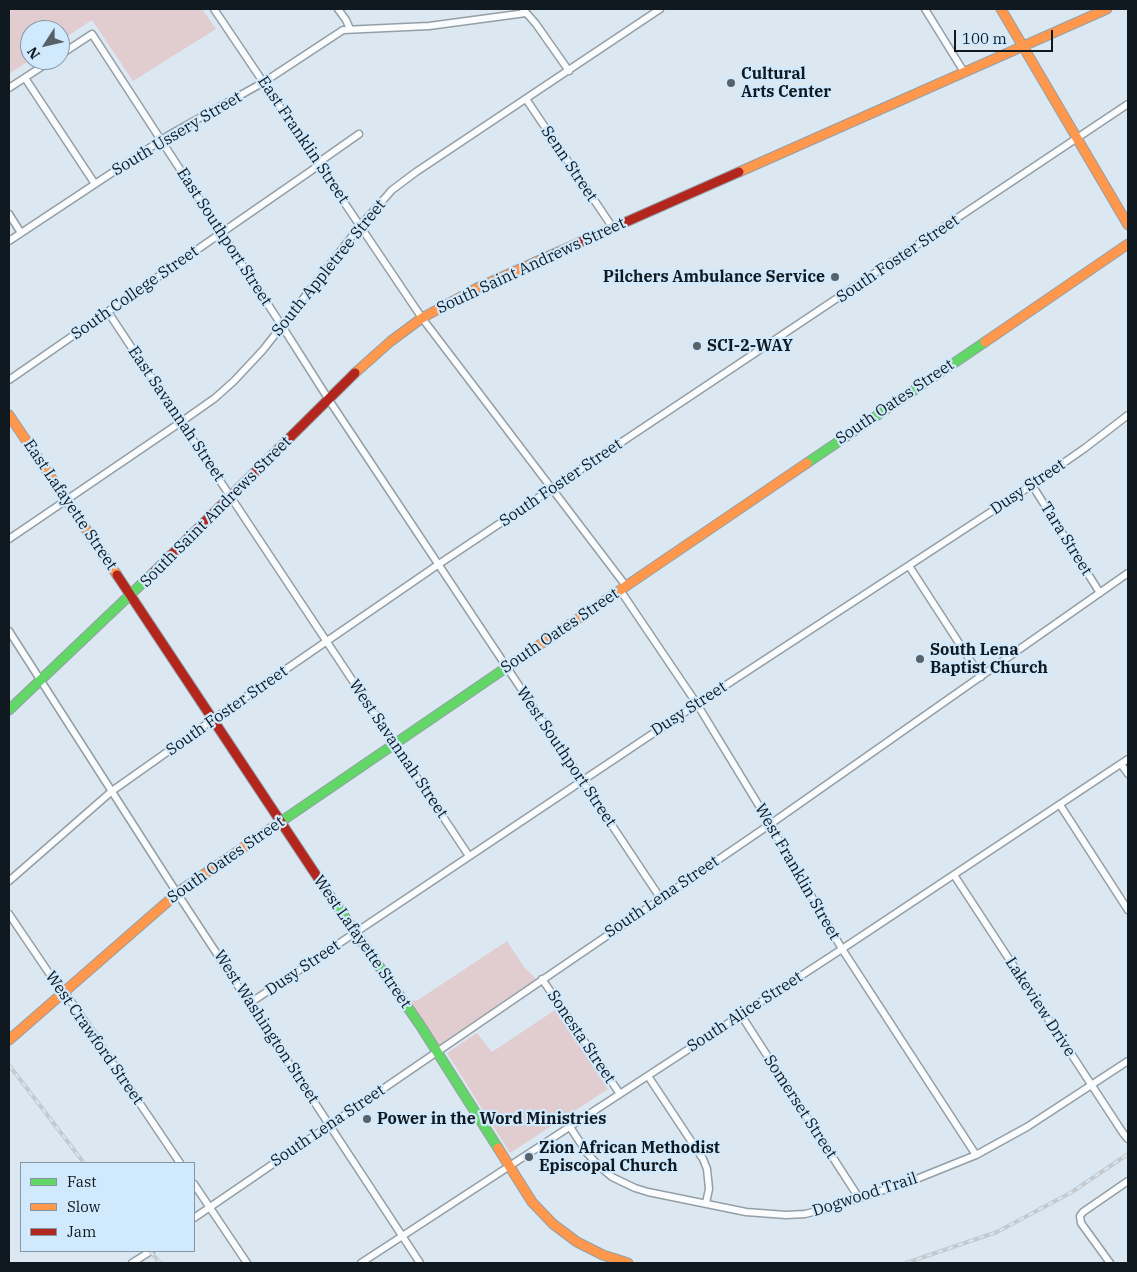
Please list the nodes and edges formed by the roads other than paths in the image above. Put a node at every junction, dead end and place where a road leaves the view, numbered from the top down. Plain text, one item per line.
1 (214, 9) edge
2 (338, 9) edge
3 (660, 9) edge
4 (925, 9) edge
5 (1001, 9) edge
6 (1107, 9) edge
7 (525, 11) edge
8 (350, 29) junction
9 (1024, 45) junction
10 (70, 48) edge
11 (37, 70) edge
12 (569, 71) junction
13 (964, 72) junction
14 (25, 78) junction
15 (264, 82) junction
16 (9, 88) edge
17 (526, 99) junction
18 (1128, 104) edge
19 (359, 134) dead end
20 (1077, 138) junction
21 (161, 140) junction
22 (319, 164) junction
23 (95, 184) junction
24 (9, 214) edge
25 (1128, 225) edge
26 (360, 226) junction
27 (613, 228) junction
28 (21, 233) junction
29 (222, 233) junction
30 (9, 241) edge
31 (1128, 244) edge
32 (108, 312) junction
33 (422, 318) junction
34 (282, 326) junction
35 (9, 380) edge
36 (329, 400) junction
37 (9, 415) edge
38 (1128, 415) edge
39 (181, 422) junction
40 (1032, 485) junction
41 (552, 489) junction
42 (231, 497) junction
43 (66, 500) junction
44 (9, 539) edge
45 (439, 564) junction
46 (909, 566) junction
47 (1128, 573) edge
48 (623, 588) junction
49 (1100, 593) junction
50 (132, 595) junction
51 (9, 631) edge
52 (326, 641) junction
53 (507, 667) junction
54 (981, 676) junction
55 (40, 680) junction
56 (697, 704) junction
57 (9, 710) edge
58 (213, 720) junction
59 (395, 744) junction
60 (1128, 759) edge
61 (1121, 764) junction
62 (1128, 774) edge
63 (582, 781) junction
64 (112, 791) junction
65 (1060, 805) junction
66 (280, 822) junction
67 (769, 824) junction
68 (470, 856) junction
69 (954, 875) junction
70 (9, 881) edge
71 (177, 893) junction
72 (660, 899) junction
73 (1128, 910) edge
74 (9, 914) edge
75 (356, 932) junction
76 (842, 948) junction
77 (542, 979) junction
78 (64, 991) junction
79 (250, 1003) junction
80 (740, 1015) junction
81 (9, 1040) edge
82 (437, 1051) junction
83 (1128, 1061) edge
84 (648, 1076) junction
85 (1091, 1085) junction
86 (620, 1094) junction
87 (330, 1125) junction
88 (570, 1127) junction
89 (1128, 1139) edge
90 (976, 1155) junction
91 (179, 1162) edge
92 (508, 1167) junction
93 (1128, 1181) edge
94 (195, 1185) edge
95 (859, 1198) junction
96 (706, 1204) junction
97 (210, 1207) junction
98 (195, 1217) edge
99 (403, 1236) junction
100 (148, 1252) edge
101 (132, 1263) edge
102 (247, 1263) edge
103 (360, 1263) edge
104 (420, 1263) edge
105 (628, 1263) edge
106 (1110, 1263) edge

1 - 15 street, East Franklin Street
2 - 8 street
3 - 12 street, South Appletree Street
4 - 13 street
5 - 9 street
6 - 9 street, South Saint Andrews Street
7 - 8 street, South Ussery Street
7 - 12 street, South Ussery Street
8 - 15 street, South Ussery Street
9 - 13 street, South Saint Andrews Street
9 - 20 street
10 - 21 street, East Southport Street
11 - 14 street
12 - 17 street, South Appletree Street
13 - 27 street, South Saint Andrews Street
14 - 16 street
14 - 23 street
15 - 21 street, South Ussery Street
15 - 22 street, East Franklin Street
17 - 26 street, South Appletree Street
17 - 27 street, Senn Street
18 - 20 street, South Foster Street
19 - 22 street, South College Street
20 - 25 street
20 - 41 street, South Foster Street
21 - 23 street, South Ussery Street
21 - 29 street, East Southport Street
22 - 26 street, East Franklin Street
22 - 29 street, South College Street
23 - 28 street, South Ussery Street
24 - 28 street
26 - 33 street, East Franklin Street
26 - 34 street, South Appletree Street
27 - 33 street, South Saint Andrews Street
28 - 30 street, South Ussery Street
29 - 32 street, South College Street
29 - 34 street, East Southport Street
31 - 48 street, South Oates Street
32 - 35 street, South College Street
32 - 39 street, East Savannah Street
33 - 36 street, South Saint Andrews Street
33 - 41 street, East Franklin Street
34 - 36 street, East Southport Street
34 - 39 street, South Appletree Street
36 - 42 street, South Saint Andrews Street
36 - 45 street, East Southport Street
37 - 43 street, East Lafayette Street
38 - 40 street, Dusy Street
39 - 42 street, East Savannah Street
39 - 43 street, South Appletree Street
40 - 46 street, Dusy Street
40 - 49 street, Tara Street
41 - 45 street, South Foster Street
41 - 48 street, West Franklin Street
42 - 50 street, South Saint Andrews Street
42 - 52 street, East Savannah Street
43 - 44 street, South Appletree Street
43 - 50 street, East Lafayette Street
45 - 52 street, South Foster Street
45 - 53 street, West Southport Street
46 - 54 street
46 - 56 street, Dusy Street
47 - 49 street, South Lena Street
48 - 53 street, South Oates Street
48 - 56 street, West Franklin Street
49 - 54 street, South Lena Street
50 - 55 street, South Saint Andrews Street
50 - 58 street, East Lafayette Street
51 - 55 street, West Washington Street
52 - 58 street, South Foster Street
52 - 59 street, West Savannah Street
53 - 59 street, South Oates Street
53 - 63 street, West Southport Street
54 - 67 street, South Lena Street
55 - 57 street, South Saint Andrews Street
55 - 64 street, West Washington Street
56 - 63 street, Dusy Street
56 - 67 street, West Franklin Street
58 - 64 street, South Foster Street
58 - 66 street, West Lafayette Street
59 - 66 street, South Oates Street
59 - 68 street, West Savannah Street
60 - 61 street, South Alice Street
61 - 62 street
61 - 65 street, South Alice Street
63 - 68 street, Dusy Street
63 - 72 street, West Southport Street
64 - 70 street, South Foster Street
64 - 71 street, West Washington Street
65 - 69 street, South Alice Street
65 - 73 street
66 - 71 street, South Oates Street
66 - 75 street, West Lafayette Street
67 - 72 street, South Lena Street
67 - 76 street, West Franklin Street
68 - 75 street, Dusy Street
69 - 76 street, South Alice Street
69 - 85 street, Lakeview Drive
71 - 78 street, South Oates Street
71 - 79 street, West Washington Street
72 - 77 street, South Lena Street
74 - 78 street, West Crawford Street
75 - 79 street, Dusy Street
75 - 82 street, West Lafayette Street
76 - 80 street, South Alice Street
76 - 90 street, West Franklin Street
77 - 82 street, South Lena Street
77 - 86 street, Sonesta Street
78 - 81 street, South Oates Street
78 - 91 street, West Crawford Street
79 - 87 street, West Washington Street
80 - 84 street, South Alice Street
80 - 95 street, Somerset Street
82 - 87 street, South Lena Street
82 - 92 street, West Lafayette Street
83 - 85 street, Dogwood Trail
84 - 86 street, South Alice Street
84 - 96 street
85 - 89 street, Lakeview Drive
85 - 90 street, Dogwood Trail
86 - 88 street, South Alice Street
87 - 97 street, South Lena Street
87 - 99 street, West Washington Street
88 - 92 street, South Alice Street
88 - 96 street, Dogwood Trail
90 - 95 street, Dogwood Trail
92 - 99 street, South Alice Street
92 - 105 street, West Lafayette Street
93 - 106 street
94 - 97 street
95 - 96 street, Dogwood Trail
97 - 98 street, South Lena Street
97 - 102 street
99 - 103 street, South Alice Street
99 - 104 street, West Washington Street
100 - 101 street

